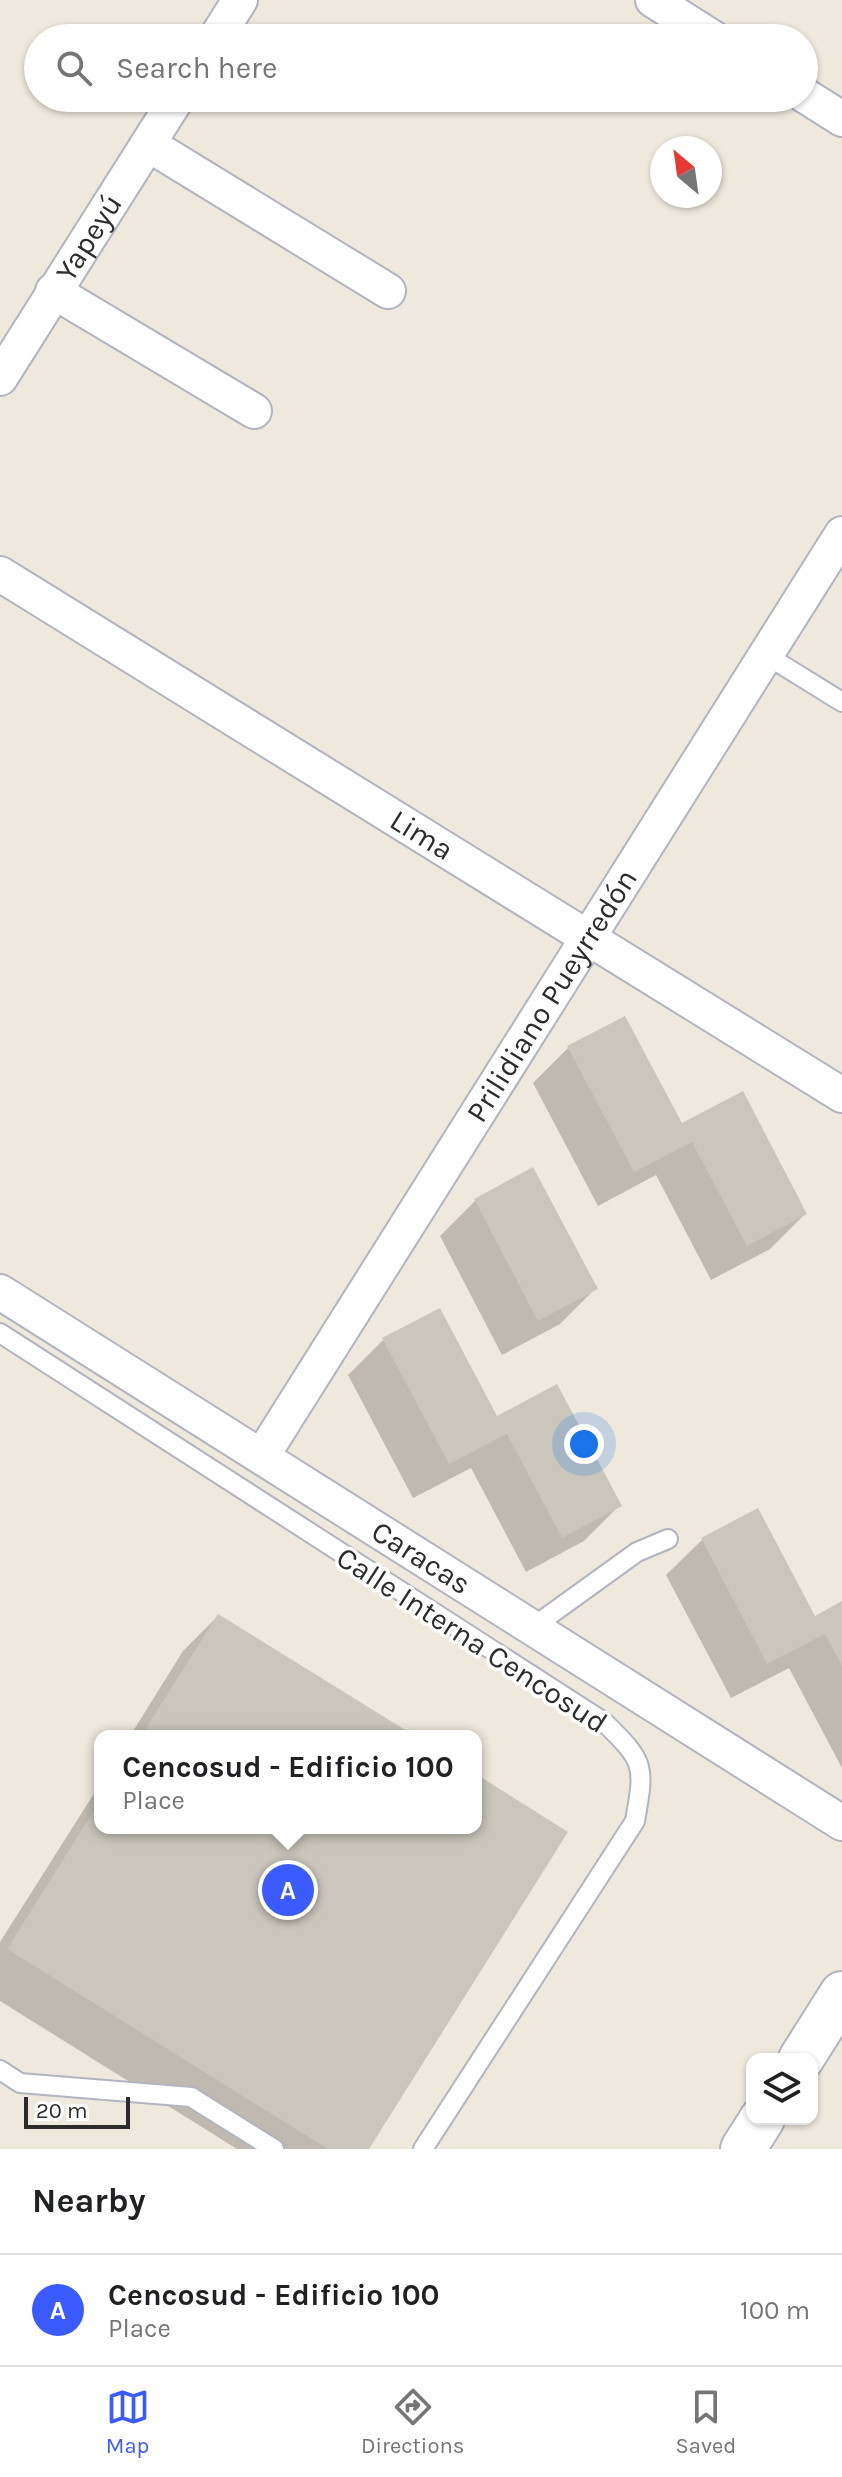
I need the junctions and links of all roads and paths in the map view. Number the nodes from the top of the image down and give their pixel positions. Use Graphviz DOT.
graph roads {
  1 [pos="240,0"];
  2 [pos="653,0"];
  3 [pos="225,24"];
  4 [pos="691,24"];
  5 [pos="818,104"];
  6 [pos="168,112"];
  7 [pos="842,119"];
  8 [pos="148,144"];
  9 [pos="53,291"];
  10 [pos="388,291"];
  11 [pos="0,378"];
  12 [pos="254,411"];
  13 [pos="842,534"];
  14 [pos="0,574"];
  15 [pos="766,655"];
  16 [pos="842,702"];
  17 [pos="589,936"];
  18 [pos="842,1095"];
  19 [pos="0,1292"];
  20 [pos="0,1333"];
  21 [pos="262,1456"];
  22 [pos="668,1539"];
  23 [pos="533,1627"];
  24 [pos="842,1823"];
  25 [pos="836,2016"];
  26 [pos="806,2053"];
  27 [pos="0,2070"];
  28 [pos="758,2125"];
  29 [pos="274,2149"];
  30 [pos="423,2149"];
  31 [pos="743,2149"];
  1 -- 3 [label="street"];
  2 -- 4 [label="street"];
  5 -- 7 [label="street"];
  6 -- 8 [label="street, Yapeyú"];
  8 -- 9 [label="street, Yapeyú"];
  8 -- 10 [label="street"];
  9 -- 11 [label="street, Yapeyú"];
  9 -- 12 [label="street"];
  13 -- 15 [label="street, Prilidiano Pueyrredón"];
  14 -- 17 [label="street, Lima"];
  15 -- 16 [label="lane"];
  15 -- 17 [label="street, Prilidiano Pueyrredón"];
  17 -- 18 [label="street, Lima"];
  17 -- 21 [label="street, Prilidiano Pueyrredón"];
  19 -- 21 [label="street, Caracas"];
  20 -- 30 [label="lane, Calle Interna Cencosud"];
  21 -- 23 [label="street, Caracas"];
  22 -- 23 [label="lane"];
  23 -- 24 [label="street, Caracas"];
  25 -- 26 [label="street"];
  27 -- 29 [label="lane"];
  28 -- 31 [label="street"];
}
